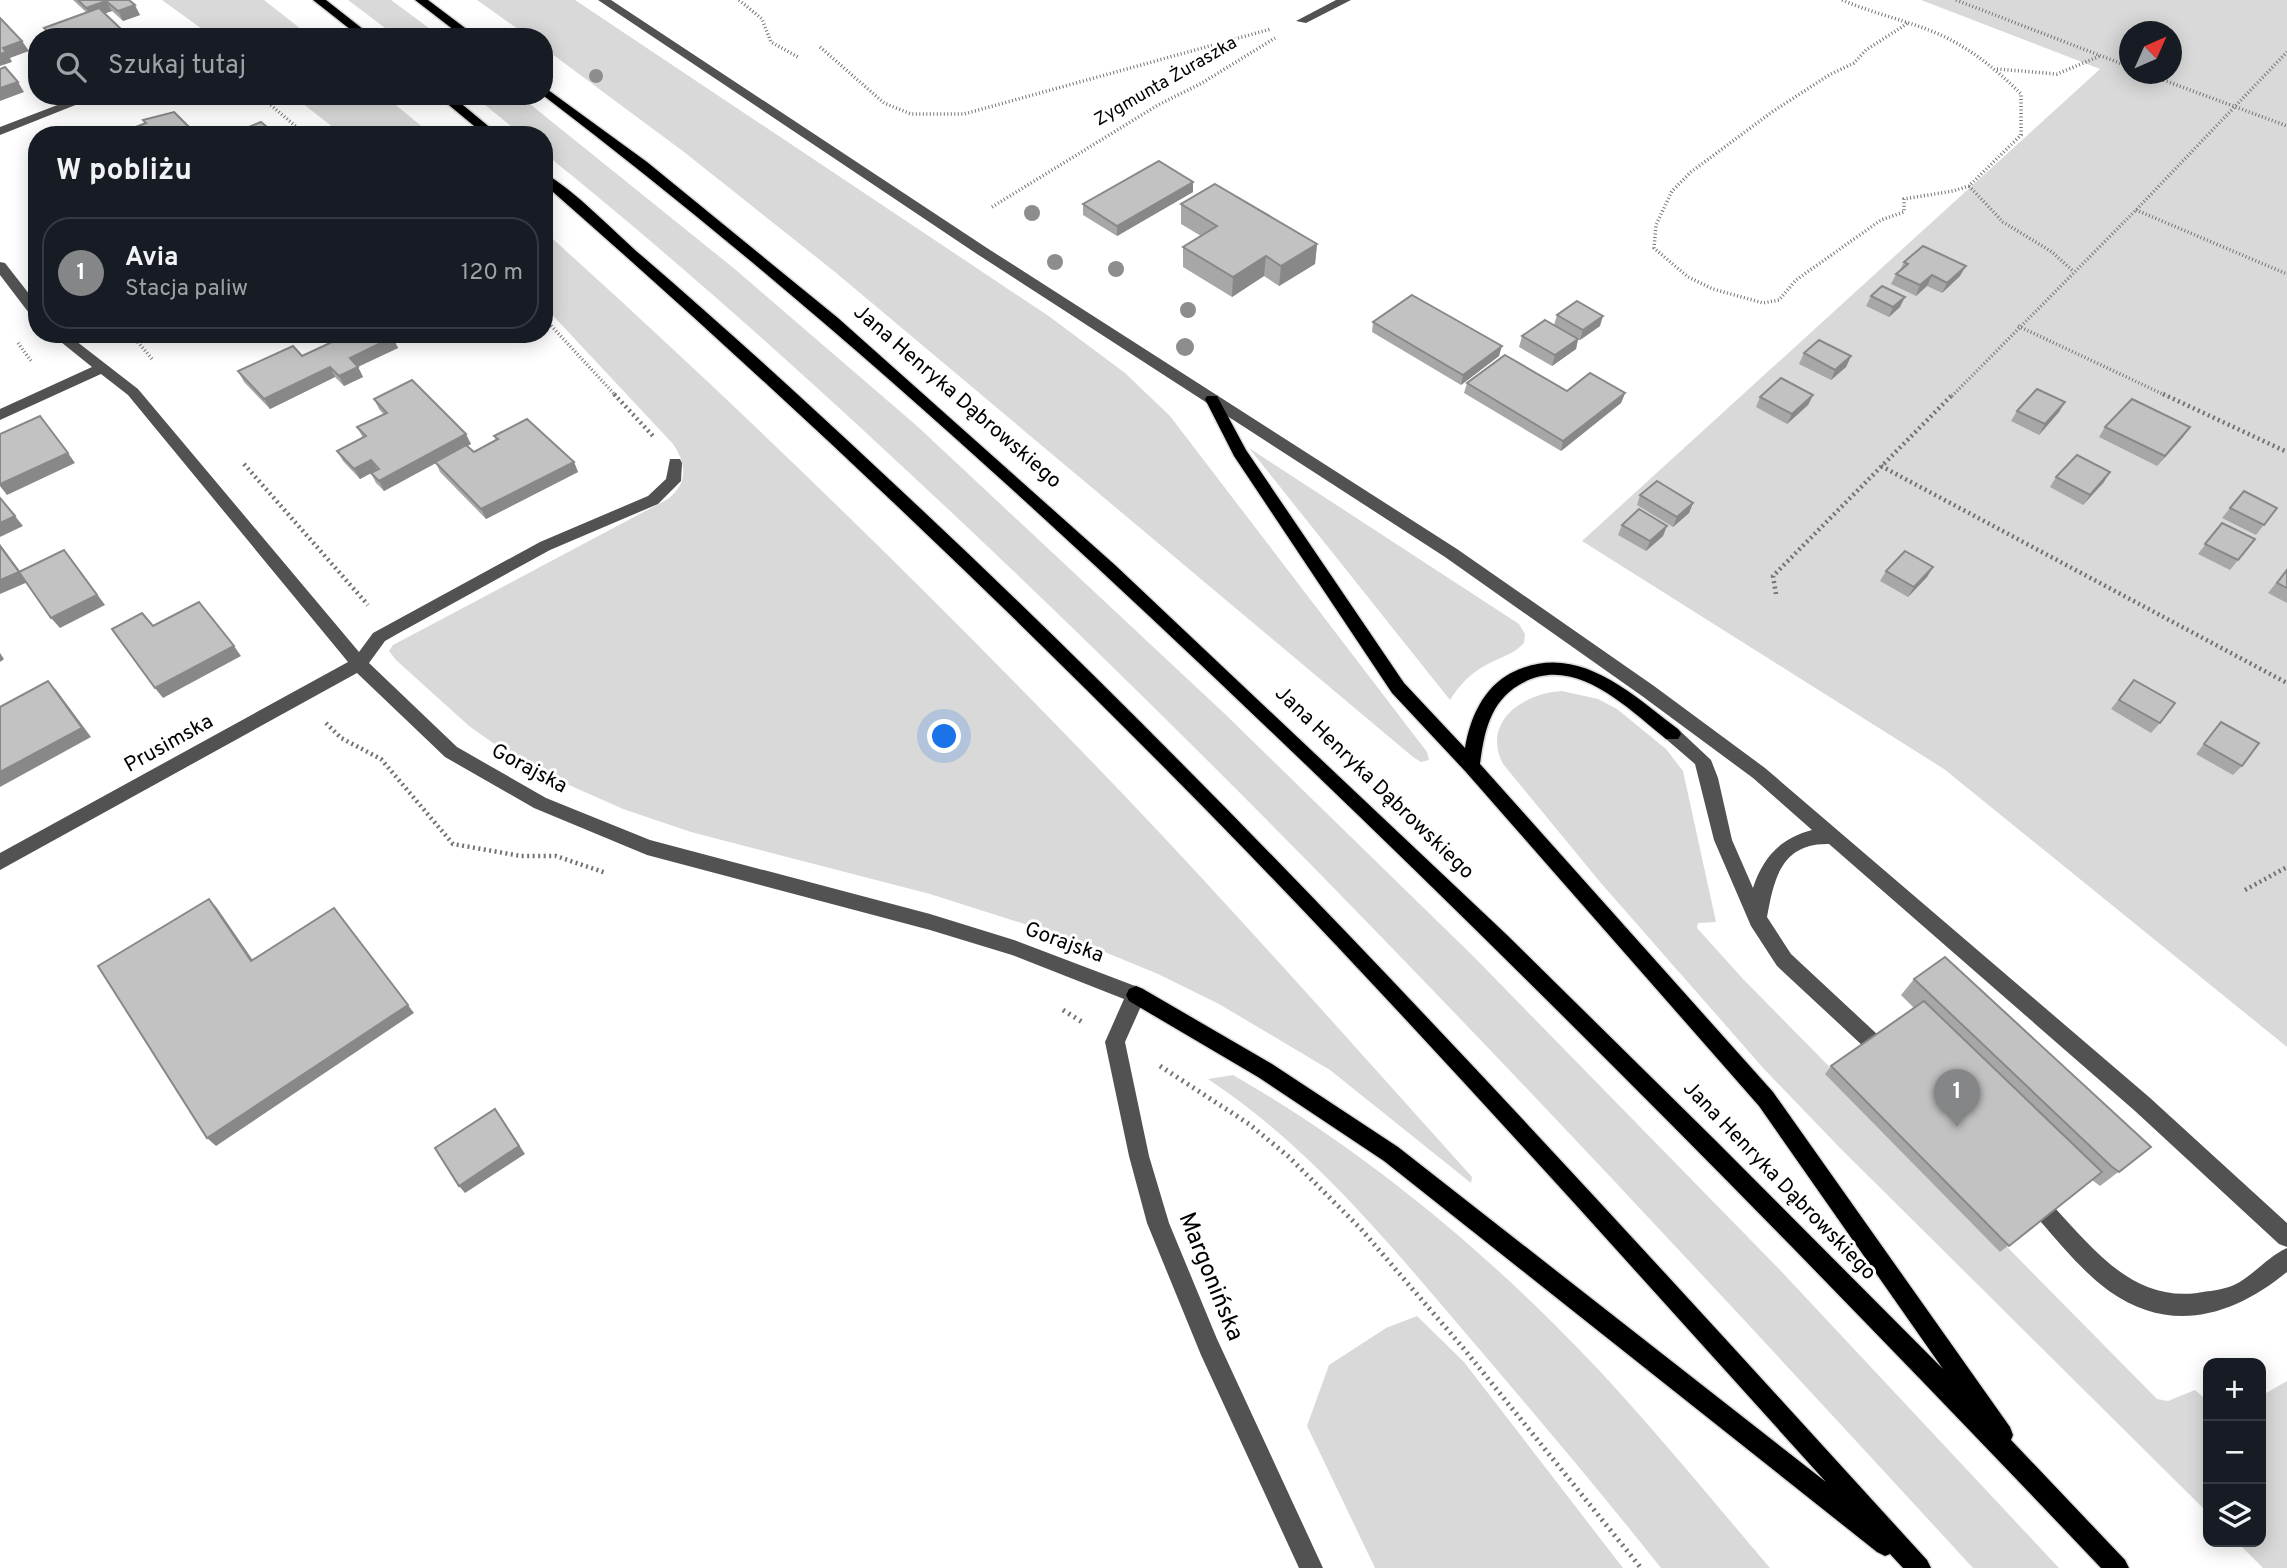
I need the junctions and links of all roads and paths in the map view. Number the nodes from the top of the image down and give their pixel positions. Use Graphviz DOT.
graph roads {
  1 [pos="319,0"];
  2 [pos="421,0"];
  3 [pos="604,0"];
  4 [pos="739,0"];
  5 [pos="1345,0"];
  6 [pos="1842,0"];
  7 [pos="1956,0"];
  8 [pos="1302,21"];
  9 [pos="1909,23"];
  10 [pos="355,28"];
  11 [pos="459,28"];
  12 [pos="820,47"];
  13 [pos="2287,52"];
  14 [pos="2101,56"];
  15 [pos="798,57"];
  16 [pos="2119,63"];
  17 [pos="1997,69"];
  18 [pos="2173,84"];
  19 [pos="553,97"];
  20 [pos="68,105"];
  21 [pos="271,105"];
  22 [pos="455,105"];
  23 [pos="2234,107"];
  24 [pos="295,126"];
  25 [pos="482,126"];
  26 [pos="2287,127"];
  27 [pos="0,131"];
  28 [pos="553,185"];
  29 [pos="1969,186"];
  30 [pos="992,208"];
  31 [pos="2136,210"];
  32 [pos="0,266"];
  33 [pos="2073,271"];
  34 [pos="2287,274"];
  35 [pos="28,302"];
  36 [pos="2018,326"];
  37 [pos="553,328"];
  38 [pos="70,343"];
  39 [pos="139,343"];
  40 [pos="158,365"];
  41 [pos="103,368"];
  42 [pos="1212,399"];
  43 [pos="0,415"];
  44 [pos="2287,452"];
  45 [pos="240,458"];
  46 [pos="676,463"];
  47 [pos="1881,466"];
  48 [pos="1776,594"];
  49 [pos="393,629"];
  50 [pos="359,664"];
  51 [pos="2287,683"];
  52 [pos="301,698"];
  53 [pos="1672,734"];
  54 [pos="1471,766"];
  55 [pos="1831,836"];
  56 [pos="0,862"];
  57 [pos="2287,867"];
  58 [pos="616,876"];
  59 [pos="2245,890"];
  60 [pos="1758,920"];
  61 [pos="1136,995"];
  62 [pos="1062,1009"];
  63 [pos="1871,1041"];
  64 [pos="1115,1042"];
  65 [pos="2048,1215"];
  66 [pos="2287,1237"];
  67 [pos="2287,1259"];
  68 [pos="2032,1478"];
  69 [pos="1311,1568"];
  70 [pos="1641,1568"];
  71 [pos="1917,1568"];
  72 [pos="2117,1568"];
  1 -- 10 [label="main road"];
  2 -- 11 [label="main road"];
  3 -- 42 [label="street"];
  4 -- 15 [label="path"];
  5 -- 8 [label="street"];
  6 -- 9 [label="path"];
  7 -- 14 [label="path"];
  8 -- 12 [label="path"];
  8 -- 30 [label="path, Zygmunta Żuraszka"];
  9 -- 17 [label="path"];
  9 -- 29 [label="path"];
  13 -- 23 [label="path"];
  14 -- 16 [label="path"];
  14 -- 17 [label="path"];
  17 -- 29 [label="path"];
  18 -- 23 [label="path"];
  19 -- 68 [label="main road, Jana Henryka Dąbrowskiego"];
  20 -- 27 [label="street"];
  21 -- 24 [label="path"];
  22 -- 25 [label="main road"];
  23 -- 26 [label="path"];
  23 -- 31 [label="path"];
  28 -- 71 [label="main road"];
  29 -- 33 [label="path"];
  31 -- 33 [label="path"];
  31 -- 34 [label="path"];
  32 -- 35 [label="street"];
  33 -- 36 [label="path"];
  36 -- 44 [label="path"];
  36 -- 47 [label="path"];
  37 -- 46 [label="path"];
  38 -- 41 [label="street, Gorajska"];
  39 -- 40 [label="path"];
  41 -- 43 [label="street"];
  41 -- 50 [label="street, Gorajska"];
  42 -- 54 [label="main road"];
  42 -- 55 [label="street"];
  45 -- 49 [label="path"];
  46 -- 49 [label="street"];
  47 -- 48 [label="path"];
  47 -- 51 [label="path"];
  49 -- 50 [label="street"];
  50 -- 52 [label="street, Prusimska"];
  50 -- 61 [label="street, Gorajska"];
  52 -- 56 [label="street, Prusimska"];
  52 -- 58 [label="path"];
  53 -- 54 [label="main road"];
  53 -- 60 [label="street"];
  54 -- 68 [label="main road"];
  55 -- 60 [label="street"];
  55 -- 66 [label="street"];
  57 -- 59 [label="path"];
  60 -- 63 [label="street"];
  61 -- 64 [label="street"];
  61 -- 71 [label="main road"];
  62 -- 64 [label="path"];
  64 -- 69 [label="street, Margonińska"];
  64 -- 70 [label="path"];
  65 -- 67 [label="street"];
  68 -- 72 [label="main road, Jana Henryka Dąbrowskiego"];
}
